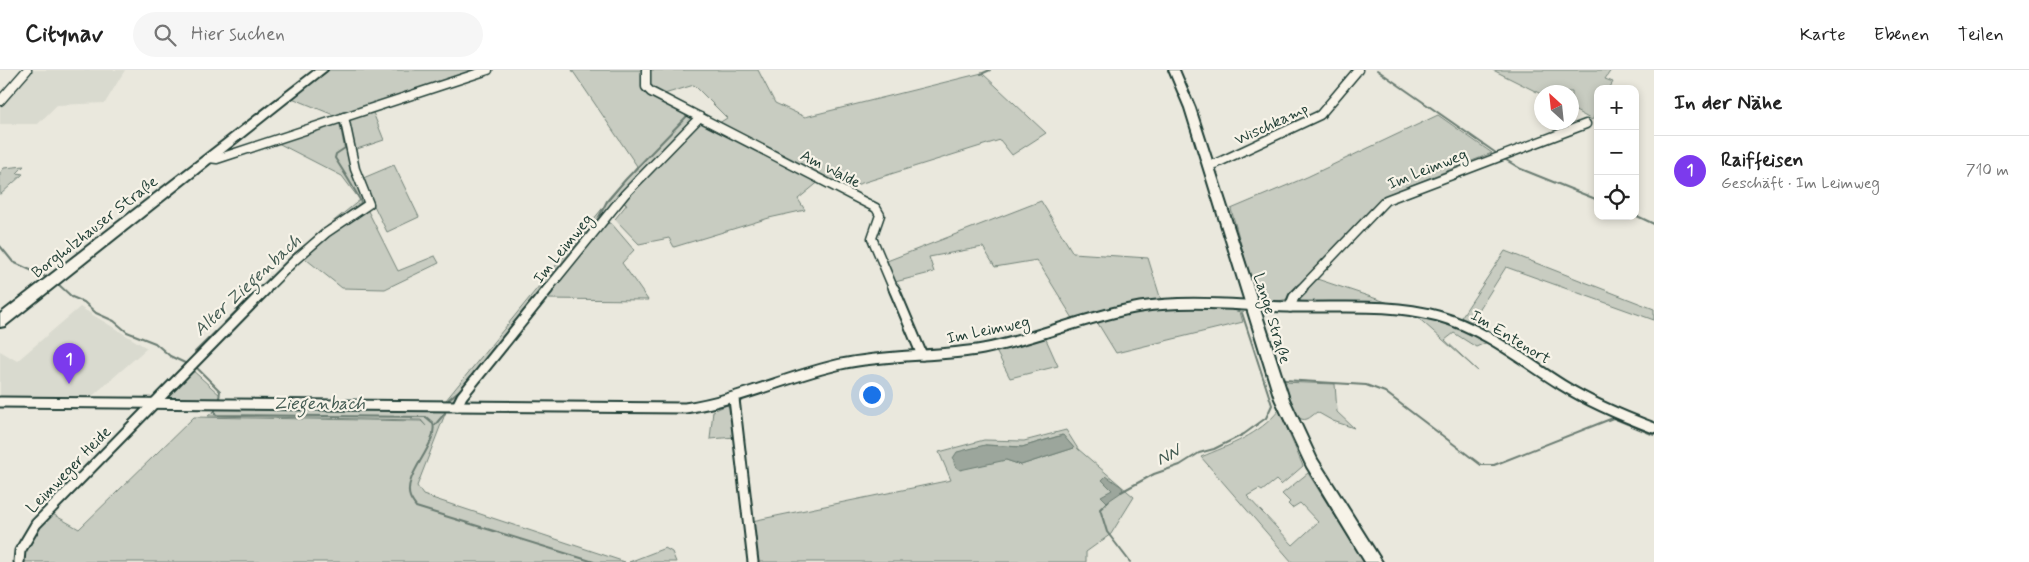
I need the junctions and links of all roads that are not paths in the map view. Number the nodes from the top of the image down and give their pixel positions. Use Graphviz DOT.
graph roads {
  1 [pos="27,70"];
  2 [pos="322,70"];
  3 [pos="488,70"];
  4 [pos="646,70"];
  5 [pos="1174,70"];
  6 [pos="1358,70"];
  7 [pos="0,101"];
  8 [pos="344,117"];
  9 [pos="700,117"];
  10 [pos="1586,124"];
  11 [pos="209,158"];
  12 [pos="1207,164"];
  13 [pos="1251,305"];
  14 [pos="1290,307"];
  15 [pos="0,322"];
  16 [pos="922,355"];
  17 [pos="734,399"];
  18 [pos="0,402"];
  19 [pos="152,404"];
  20 [pos="457,406"];
  21 [pos="1654,428"];
  22 [pos="19,562"];
  23 [pos="753,562"];
  24 [pos="1374,562"];
  1 -- 7 [label="street"];
  2 -- 11 [label="main road, Borgholzhauser Straße"];
  3 -- 8 [label="street, Borgholzhauser Straße"];
  4 -- 9 [label="street, Am Walde"];
  5 -- 12 [label="street, Lange Straße"];
  6 -- 12 [label="street, Wischkamp"];
  8 -- 11 [label="street, Borgholzhauser Straße"];
  8 -- 19 [label="street"];
  9 -- 16 [label="street, Am Walde"];
  9 -- 20 [label="street, Im Leimweg"];
  10 -- 14 [label="street, Im Leimweg"];
  11 -- 15 [label="main road, Borgholzhauser Straße"];
  12 -- 13 [label="street, Lange Straße"];
  13 -- 14 [label="street, Im Entenort"];
  13 -- 16 [label="street, Im Leimweg"];
  13 -- 24 [label="street, Lange Straße"];
  14 -- 21 [label="street, Im Entenort"];
  16 -- 17 [label="street, Im Leimweg"];
  17 -- 20 [label="street, Im Leimweg"];
  17 -- 23 [label="street"];
  18 -- 19 [label="street, Im Leimweg"];
  19 -- 20 [label="street, Im Leimweg"];
  19 -- 22 [label="street, Leimweger Heide"];
}
